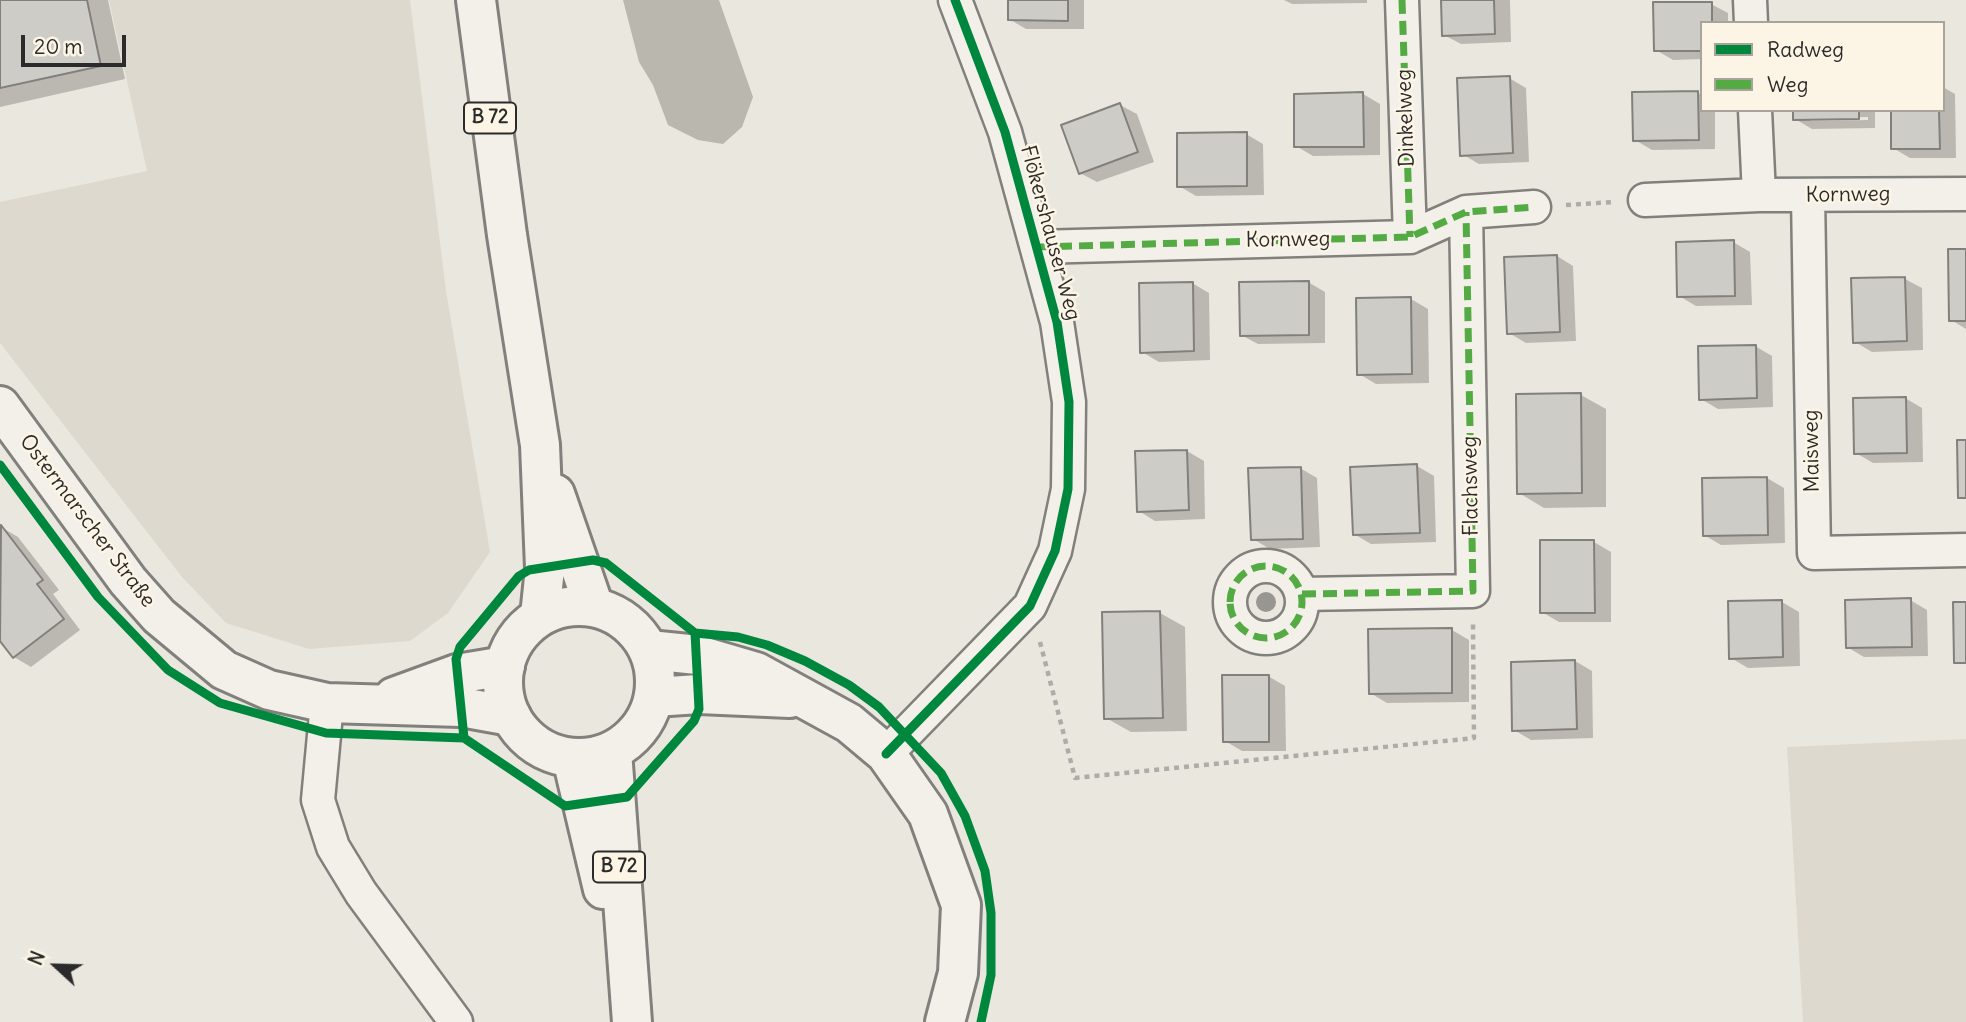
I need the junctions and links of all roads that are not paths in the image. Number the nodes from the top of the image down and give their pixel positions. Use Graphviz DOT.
graph roads {
  1 [pos="476,0"];
  2 [pos="955,0"];
  3 [pos="1402,0"];
  4 [pos="1750,0"];
  5 [pos="1751,21"];
  6 [pos="1755,112"];
  7 [pos="1966,194"];
  8 [pos="1759,195"];
  9 [pos="1808,196"];
  10 [pos="1645,200"];
  11 [pos="1534,207"];
  12 [pos="1466,212"];
  13 [pos="1409,237"];
  14 [pos="1037,247"];
  15 [pos="0,406"];
  16 [pos="540,445"];
  17 [pos="1966,550"];
  18 [pos="1302,594"];
  19 [pos="594,607"];
  20 [pos="540,616"];
  21 [pos="649,650"];
  22 [pos="505,666"];
  23 [pos="654,697"];
  24 [pos="810,699"];
  25 [pos="379,702"];
  26 [pos="327,703"];
  27 [pos="511,716"];
  28 [pos="612,751"];
  29 [pos="886,754"];
  30 [pos="572,758"];
  31 [pos="627,982"];
  32 [pos="456,1022"];
  33 [pos="632,1022"];
  34 [pos="945,1022"];
  1 -- 16 [label="main road, B 72"];
  2 -- 14 [label="street, Flökershauser Weg"];
  3 -- 13 [label="street, Dinkelweg"];
  4 -- 5 [label="street"];
  6 -- 8 [label="street"];
  7 -- 9 [label="street, Kornweg"];
  8 -- 9 [label="street, Kornweg"];
  8 -- 10 [label="street, Kornweg"];
  9 -- 17 [label="street, Maisweg"];
  11 -- 12 [label="street, Kornweg"];
  12 -- 13 [label="street, Kornweg"];
  12 -- 18 [label="street, Flachsweg"];
  13 -- 14 [label="street, Kornweg"];
  14 -- 29 [label="street, Flökershauser Weg"];
  15 -- 26 [label="main road, Ostermarscher Straße"];
  16 -- 19 [label="main road, B 72"];
  16 -- 20 [label="main road, B 72"];
  19 -- 20 [label="main road"];
  19 -- 21 [label="main road"];
  20 -- 22 [label="main road"];
  21 -- 23 [label="main road"];
  21 -- 24 [label="main road"];
  22 -- 25 [label="main road, Ostermarscher Straße"];
  22 -- 27 [label="main road"];
  23 -- 24 [label="main road"];
  23 -- 28 [label="main road"];
  24 -- 29 [label="main road"];
  25 -- 26 [label="main road, Ostermarscher Straße"];
  25 -- 27 [label="main road, Ostermarscher Straße"];
  26 -- 32 [label="street"];
  27 -- 30 [label="main road"];
  28 -- 30 [label="main road"];
  28 -- 31 [label="main road, B 72"];
  29 -- 34 [label="main road"];
  30 -- 31 [label="main road, B 72"];
  31 -- 33 [label="main road, B 72"];
}
